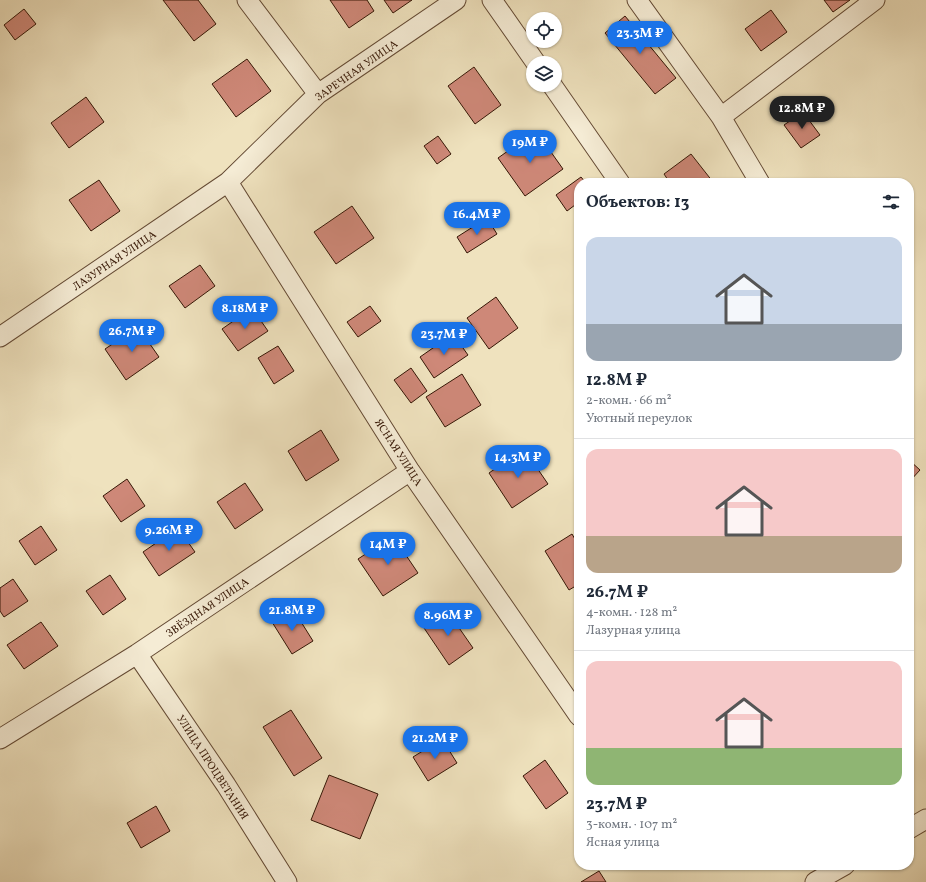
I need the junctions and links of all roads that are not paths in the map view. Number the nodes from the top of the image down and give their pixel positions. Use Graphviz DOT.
graph roads {
  1 [pos="247,0"];
  2 [pos="456,0"];
  3 [pos="492,0"];
  4 [pos="637,0"];
  5 [pos="875,0"];
  6 [pos="531,56"];
  7 [pos="557,92"];
  8 [pos="318,94"];
  9 [pos="721,117"];
  10 [pos="617,178"];
  11 [pos="757,178"];
  12 [pos="228,182"];
  13 [pos="0,338"];
  14 [pos="410,471"];
  15 [pos="137,654"];
  16 [pos="574,709"];
  17 [pos="0,733"];
  18 [pos="926,819"];
  19 [pos="914,826"];
  20 [pos="836,870"];
  21 [pos="287,882"];
  22 [pos="815,882"];
  1 -- 8 [label="street"];
  2 -- 8 [label="street, ЗАРЕЧНАЯ УЛИЦА"];
  3 -- 6 [label="street"];
  4 -- 9 [label="street"];
  5 -- 9 [label="street"];
  7 -- 10 [label="street"];
  8 -- 12 [label="street, ЗАРЕЧНАЯ УЛИЦА"];
  9 -- 11 [label="street"];
  12 -- 13 [label="street, ЛАЗУРНАЯ УЛИЦА"];
  12 -- 14 [label="street, ЯСНАЯ УЛИЦА"];
  14 -- 15 [label="street, ЗВЁЗДНАЯ УЛИЦА"];
  14 -- 16 [label="street, ЯСНАЯ УЛИЦА"];
  15 -- 17 [label="street, ЗВЁЗДНАЯ УЛИЦА"];
  15 -- 21 [label="street, УЛИЦА ПРОЦВЕТАНИЯ"];
  18 -- 19 [label="street"];
  20 -- 22 [label="street"];
}
